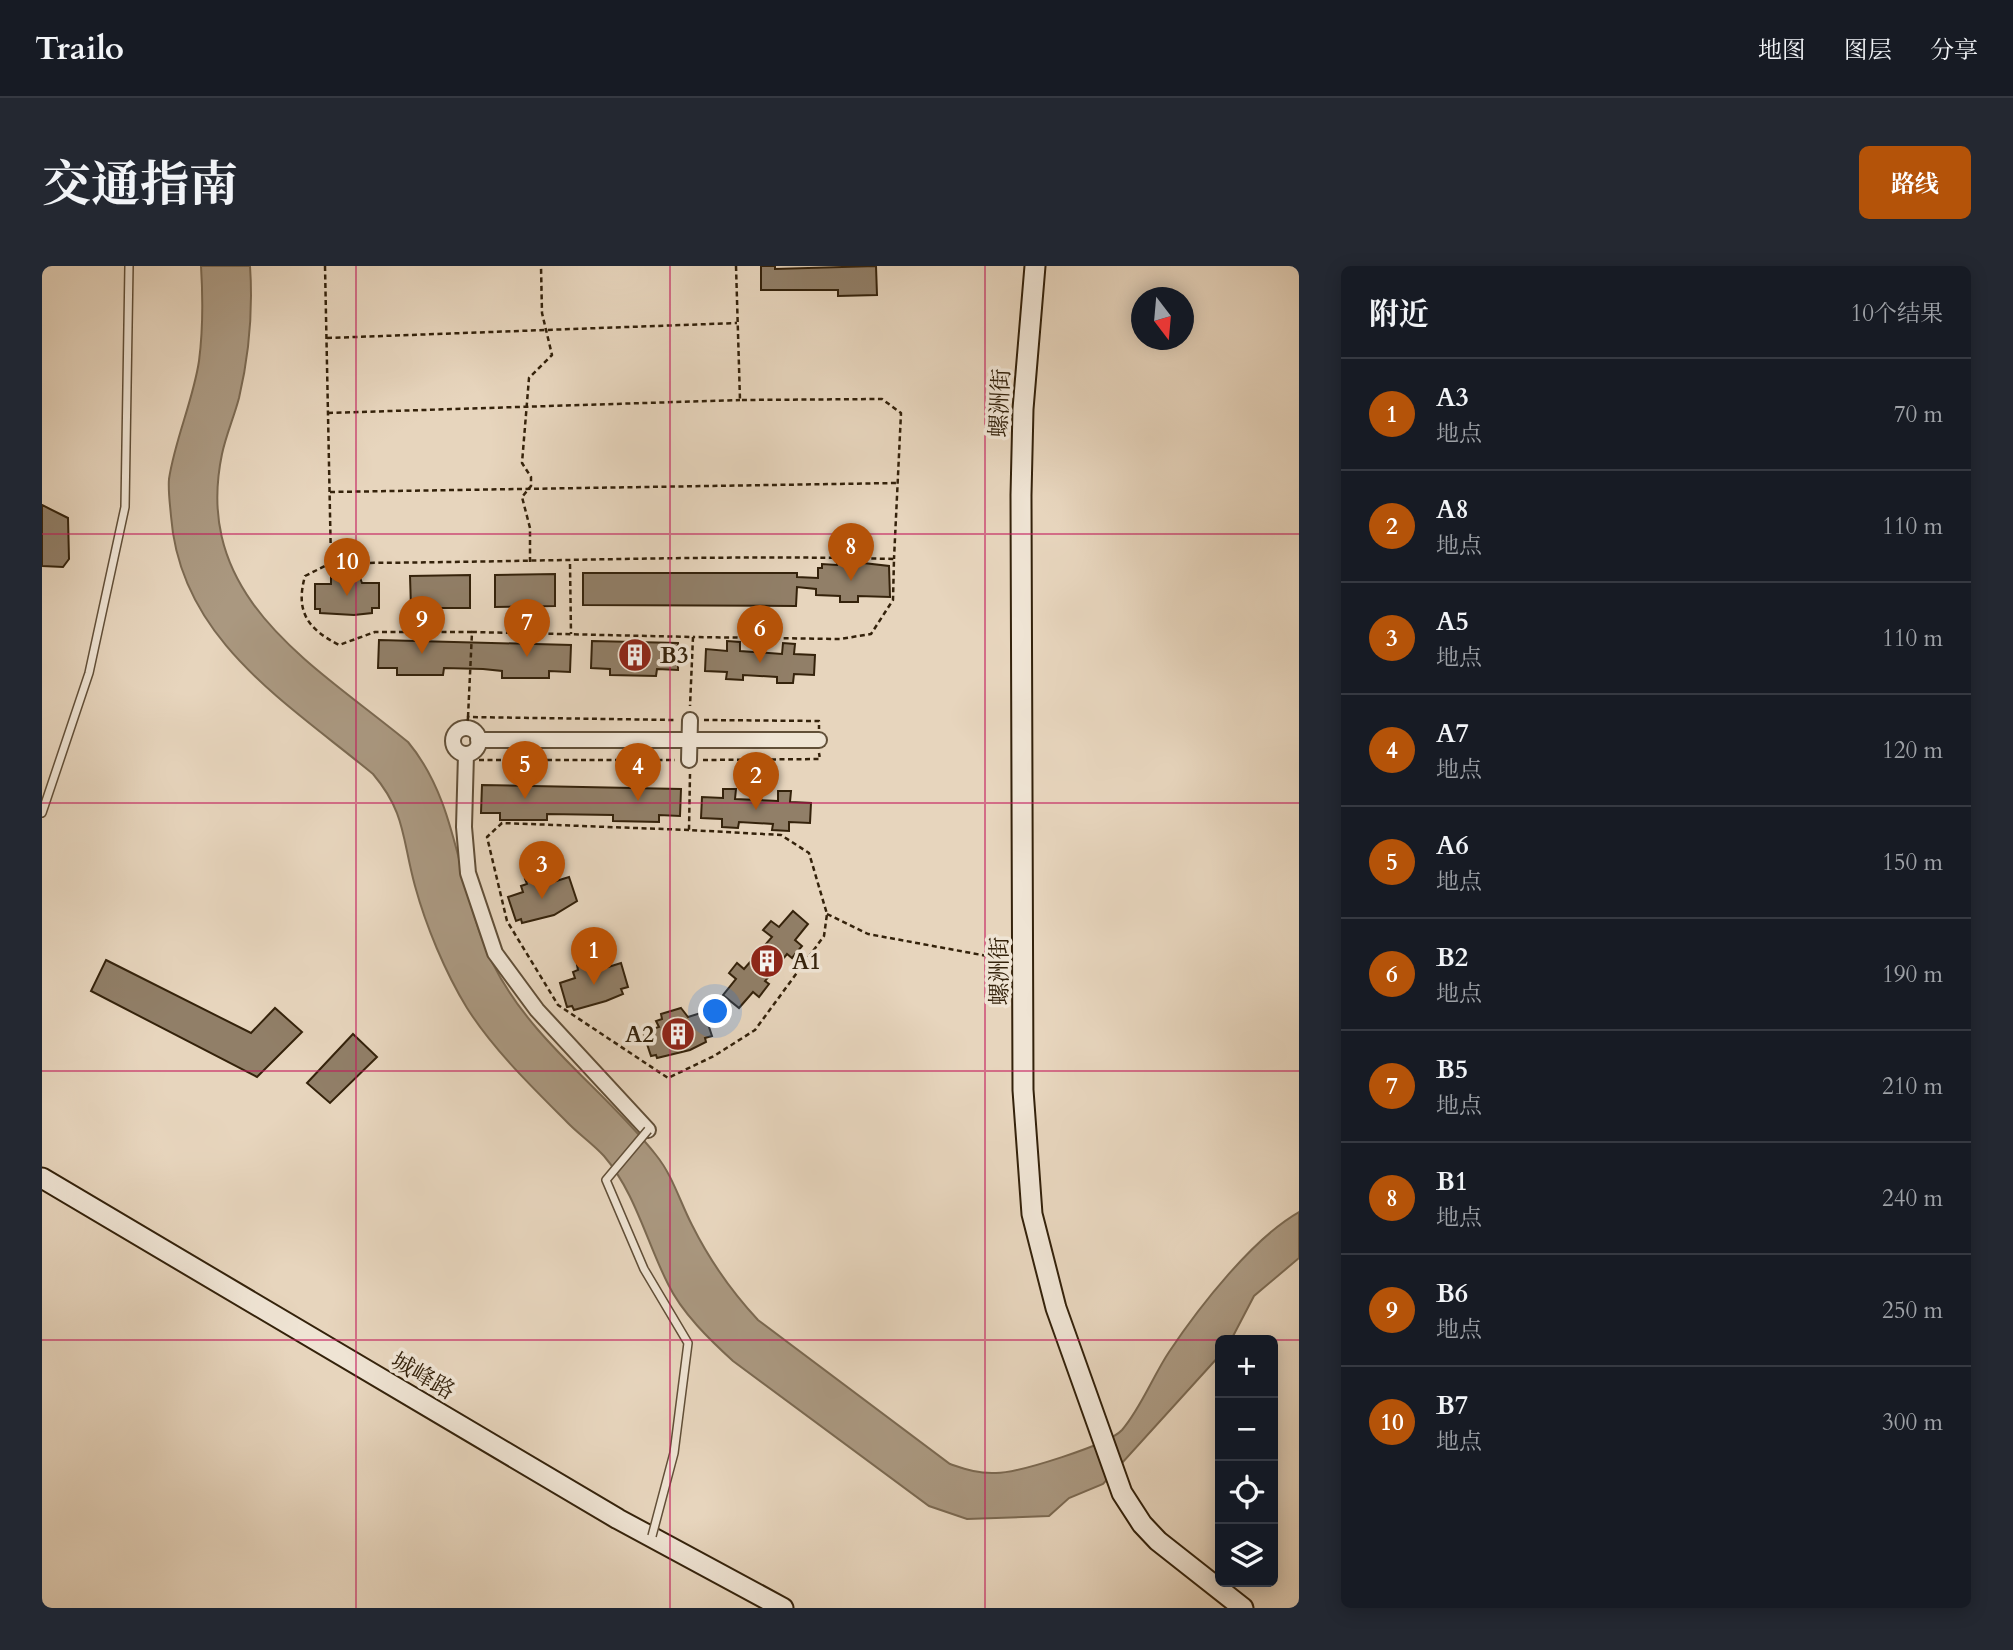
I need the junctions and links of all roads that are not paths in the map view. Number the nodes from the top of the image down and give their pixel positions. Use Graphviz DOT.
graph roads {
  1 [pos="129,266"];
  2 [pos="1035,266"];
  3 [pos="690,720"];
  4 [pos="478,740"];
  5 [pos="689,740"];
  6 [pos="819,740"];
  7 [pos="466,757"];
  8 [pos="689,760"];
  9 [pos="42,813"];
  10 [pos="648,1130"];
  11 [pos="42,1178"];
  12 [pos="652,1536"];
  13 [pos="783,1608"];
  14 [pos="1243,1608"];
  1 -- 9 [label="lane"];
  2 -- 14 [label="street, 螺洲街"];
  3 -- 5 [label="street"];
  4 -- 5 [label="street"];
  4 -- 7 [label="street"];
  4 -- 7 [label="street"];
  5 -- 6 [label="street"];
  5 -- 8 [label="street"];
  7 -- 10 [label="street"];
  10 -- 12 [label="lane, bridge"];
  11 -- 13 [label="street, 城峰路"];
}
